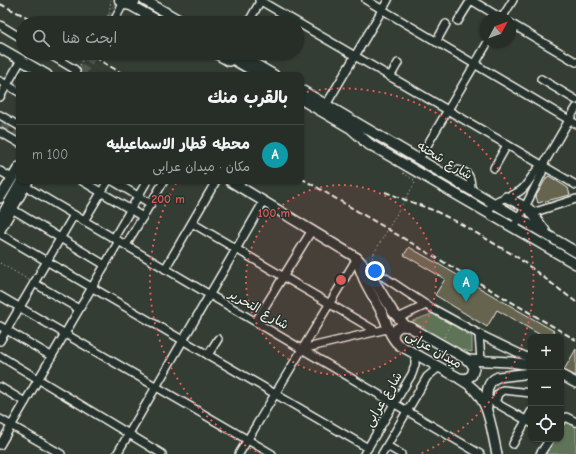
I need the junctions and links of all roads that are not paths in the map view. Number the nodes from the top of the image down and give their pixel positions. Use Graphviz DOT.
graph roads {
  1 [pos="144,0"];
  2 [pos="260,0"];
  3 [pos="366,0"];
  4 [pos="388,0"];
  5 [pos="513,0"];
  6 [pos="474,1"];
  7 [pos="127,2"];
  8 [pos="156,7"];
  9 [pos="383,10"];
  10 [pos="492,12"];
  11 [pos="506,12"];
  12 [pos="118,16"];
  13 [pos="151,16"];
  14 [pos="172,16"];
  15 [pos="252,16"];
  16 [pos="287,16"];
  17 [pos="458,21"];
  18 [pos="446,24"];
  19 [pos="0,25"];
  20 [pos="304,26"];
  21 [pos="516,27"];
  22 [pos="16,35"];
  23 [pos="436,42"];
  24 [pos="0,48"];
  25 [pos="485,48"];
  26 [pos="355,56"];
  27 [pos="16,57"];
  28 [pos="21,60"];
  29 [pos="59,60"];
  30 [pos="227,60"];
  31 [pos="233,60"];
  32 [pos="248,60"];
  33 [pos="576,62"];
  34 [pos="398,63"];
  35 [pos="475,65"];
  36 [pos="42,72"];
  37 [pos="76,72"];
  38 [pos="247,72"];
  39 [pos="255,72"];
  40 [pos="269,72"];
  41 [pos="390,76"];
  42 [pos="541,79"];
  43 [pos="3,83"];
  44 [pos="16,90"];
  45 [pos="304,92"];
  46 [pos="0,97"];
  47 [pos="576,100"];
  48 [pos="304,101"];
  49 [pos="326,105"];
  50 [pos="304,106"];
  51 [pos="576,108"];
  52 [pos="448,110"];
  53 [pos="0,115"];
  54 [pos="569,120"];
  55 [pos="16,124"];
  56 [pos="576,124"];
  57 [pos="0,132"];
  58 [pos="16,141"];
  59 [pos="370,145"];
  60 [pos="507,145"];
  61 [pos="419,159"];
  62 [pos="543,165"];
  63 [pos="494,168"];
  64 [pos="0,171"];
  65 [pos="16,178"];
  66 [pos="16,184"];
  67 [pos="18,184"];
  68 [pos="19,184"];
  69 [pos="20,184"];
  70 [pos="27,184"];
  71 [pos="87,184"];
  72 [pos="106,184"];
  73 [pos="117,184"];
  74 [pos="145,184"];
  75 [pos="162,184"];
  76 [pos="214,184"];
  77 [pos="235,184"];
  78 [pos="576,185"];
  79 [pos="101,192"];
  80 [pos="138,196"];
  81 [pos="506,197"];
  82 [pos="0,198"];
  83 [pos="576,199"];
  84 [pos="264,201"];
  85 [pos="151,204"];
  86 [pos="493,204"];
  87 [pos="0,207"];
  88 [pos="12,209"];
  89 [pos="130,210"];
  90 [pos="528,210"];
  91 [pos="488,212"];
  92 [pos="74,215"];
  93 [pos="143,217"];
  94 [pos="519,219"];
  95 [pos="0,220"];
  96 [pos="84,221"];
  97 [pos="192,223"];
  98 [pos="512,227"];
  99 [pos="0,230"];
  100 [pos="312,230"];
  101 [pos="0,234"];
  102 [pos="550,237"];
  103 [pos="60,238"];
  104 [pos="116,240"];
  105 [pos="126,246"];
  106 [pos="236,248"];
  107 [pos="576,252"];
  108 [pos="357,258"];
  109 [pos="47,261"];
  110 [pos="576,264"];
  111 [pos="105,265"];
  112 [pos="165,269"];
  113 [pos="371,275"];
  114 [pos="283,276"];
  115 [pos="34,283"];
  116 [pos="92,288"];
  117 [pos="210,294"];
  118 [pos="0,296"];
  119 [pos="330,304"];
  120 [pos="426,305"];
  121 [pos="20,307"];
  122 [pos="79,310"];
  123 [pos="398,318"];
  124 [pos="256,321"];
  125 [pos="406,326"];
  126 [pos="3,328"];
  127 [pos="388,328"];
  128 [pos="376,331"];
  129 [pos="65,334"];
  130 [pos="479,334"];
  131 [pos="393,338"];
  132 [pos="218,339"];
  133 [pos="0,341"];
  134 [pos="183,341"];
  135 [pos="302,349"];
  136 [pos="415,354"];
  137 [pos="208,355"];
  138 [pos="0,356"];
  139 [pos="52,356"];
  140 [pos="528,358"];
  141 [pos="467,360"];
  142 [pos="481,360"];
  143 [pos="528,365"];
  144 [pos="439,367"];
  145 [pos="528,373"];
  146 [pos="564,377"];
  147 [pos="459,378"];
  148 [pos="38,379"];
  149 [pos="576,383"];
  150 [pos="0,387"];
  151 [pos="156,387"];
  152 [pos="528,393"];
  153 [pos="275,394"];
  154 [pos="491,400"];
  155 [pos="25,402"];
  156 [pos="394,403"];
  157 [pos="487,409"];
  158 [pos="407,411"];
  159 [pos="0,419"];
  160 [pos="564,419"];
  161 [pos="528,420"];
  162 [pos="528,422"];
  163 [pos="576,422"];
  164 [pos="11,425"];
  165 [pos="128,434"];
  166 [pos="248,440"];
  167 [pos="548,442"];
  168 [pos="513,444"];
  169 [pos="0,445"];
  170 [pos="388,449"];
  171 [pos="366,451"];
  172 [pos="61,454"];
  173 [pos="117,454"];
  174 [pos="162,454"];
  175 [pos="240,454"];
  176 [pos="272,454"];
  177 [pos="382,454"];
  178 [pos="401,454"];
  179 [pos="480,454"];
  180 [pos="497,454"];
  181 [pos="540,454"];
  1 -- 8 [label="main road"];
  2 -- 15 [label="street"];
  2 -- 16 [label="street"];
  3 -- 9 [label="street"];
  4 -- 9 [label="street"];
  5 -- 11 [label="street"];
  6 -- 10 [label="street"];
  6 -- 17 [label="street"];
  7 -- 12 [label="street"];
  7 -- 13 [label="main road"];
  8 -- 13 [label="main road"];
  8 -- 14 [label="main road"];
  9 -- 23 [label="street"];
  9 -- 26 [label="street"];
  18 -- 23 [label="street"];
  19 -- 22 [label="street"];
  20 -- 26 [label="street"];
  21 -- 33 [label="street"];
  23 -- 35 [label="street"];
  24 -- 27 [label="main road"];
  25 -- 35 [label="street"];
  26 -- 41 [label="street"];
  26 -- 49 [label="street"];
  28 -- 36 [label="main road"];
  28 -- 43 [label="street"];
  29 -- 37 [label="street"];
  30 -- 38 [label="main road"];
  31 -- 39 [label="highway"];
  32 -- 40 [label="main road"];
  34 -- 41 [label="street"];
  35 -- 52 [label="street"];
  35 -- 54 [label="street"];
  41 -- 52 [label="street"];
  42 -- 47 [label="street"];
  43 -- 44 [label="street"];
  43 -- 46 [label="street"];
  45 -- 49 [label="main road, شارع شحته"];
  48 -- 59 [label="highway"];
  49 -- 61 [label="main road, شارع شحته"];
  50 -- 59 [label="main road, شارع شحته"];
  51 -- 54 [label="street"];
  52 -- 60 [label="street"];
  52 -- 61 [label="street"];
  53 -- 55 [label="street"];
  54 -- 56 [label="street"];
  54 -- 62 [label="street"];
  57 -- 58 [label="street"];
  59 -- 91 [label="main road, شارع شحته"];
  60 -- 62 [label="street"];
  60 -- 63 [label="street"];
  61 -- 86 [label="main road, شارع شحته"];
  62 -- 78 [label="street"];
  62 -- 81 [label="street"];
  62 -- 90 [label="street"];
  64 -- 65 [label="street, شارع التحرير"];
  66 -- 82 [label="main road"];
  67 -- 87 [label="highway"];
  68 -- 95 [label="highway"];
  69 -- 88 [label="main road"];
  70 -- 92 [label="street, شارع التحرير"];
  71 -- 79 [label="street"];
  72 -- 79 [label="street"];
  73 -- 80 [label="street"];
  74 -- 80 [label="street"];
  75 -- 85 [label="street"];
  76 -- 97 [label="street"];
  77 -- 84 [label="main road"];
  79 -- 89 [label="street"];
  79 -- 96 [label="street"];
  80 -- 85 [label="street"];
  80 -- 89 [label="street"];
  81 -- 86 [label="street"];
  81 -- 90 [label="main road"];
  83 -- 90 [label="street"];
  84 -- 100 [label="main road"];
  84 -- 106 [label="street"];
  85 -- 93 [label="street"];
  86 -- 91 [label="street"];
  86 -- 94 [label="main road, شارع شحته"];
  88 -- 99 [label="main road"];
  88 -- 103 [label="street"];
  89 -- 93 [label="street"];
  89 -- 104 [label="street"];
  90 -- 94 [label="street"];
  90 -- 102 [label="main road"];
  91 -- 98 [label="main road, شارع شحته"];
  92 -- 96 [label="street, شارع التحرير"];
  92 -- 103 [label="street"];
  93 -- 105 [label="street"];
  94 -- 98 [label="street"];
  94 -- 102 [label="main road, شارع شحته"];
  96 -- 104 [label="street, شارع التحرير"];
  97 -- 106 [label="street"];
  97 -- 112 [label="street"];
  98 -- 110 [label="main road, شارع شحته"];
  100 -- 108 [label="main road"];
  100 -- 114 [label="street"];
  101 -- 109 [label="street"];
  102 -- 107 [label="main road, شارع شحته"];
  103 -- 109 [label="street"];
  103 -- 111 [label="street"];
  104 -- 105 [label="street, شارع التحرير"];
  104 -- 111 [label="street"];
  105 -- 112 [label="street, شارع التحرير"];
  106 -- 114 [label="street"];
  106 -- 117 [label="street"];
  108 -- 113 [label="main road"];
  108 -- 119 [label="street"];
  108 -- 127 [label="main road"];
  109 -- 115 [label="street"];
  109 -- 116 [label="street"];
  111 -- 116 [label="street"];
  112 -- 117 [label="street, شارع التحرير"];
  113 -- 120 [label="street"];
  113 -- 123 [label="main road"];
  114 -- 119 [label="street"];
  114 -- 124 [label="street"];
  115 -- 121 [label="street"];
  115 -- 122 [label="street"];
  116 -- 122 [label="street"];
  116 -- 134 [label="street"];
  117 -- 124 [label="street, شارع التحرير"];
  117 -- 134 [label="street"];
  118 -- 121 [label="street"];
  119 -- 128 [label="street"];
  119 -- 135 [label="street"];
  120 -- 123 [label="street"];
  120 -- 130 [label="street"];
  121 -- 126 [label="street"];
  121 -- 129 [label="street"];
  122 -- 129 [label="street"];
  123 -- 125 [label="main road"];
  124 -- 135 [label="street, شارع التحرير"];
  125 -- 131 [label="main road, ميدان عرابى"];
  125 -- 141 [label="main road, ميدان عرابى"];
  126 -- 133 [label="street"];
  126 -- 139 [label="street"];
  127 -- 128 [label="street"];
  127 -- 131 [label="main road"];
  128 -- 135 [label="street"];
  129 -- 139 [label="street"];
  129 -- 151 [label="street"];
  130 -- 140 [label="street"];
  130 -- 142 [label="street"];
  131 -- 136 [label="main road, ميدان عرابى"];
  132 -- 137 [label="street"];
  134 -- 137 [label="street"];
  134 -- 151 [label="street"];
  135 -- 153 [label="street"];
  135 -- 156 [label="street, شارع التحرير"];
  136 -- 144 [label="main road, ميدان عرابى"];
  136 -- 156 [label="street, شارع عرابى"];
  137 -- 153 [label="street"];
  138 -- 148 [label="street"];
  139 -- 148 [label="street"];
  141 -- 142 [label="main road"];
  141 -- 147 [label="main road, ميدان عرابى"];
  142 -- 143 [label="main road"];
  144 -- 147 [label="main road, ميدان عرابى"];
  144 -- 158 [label="street, شارع عرابى"];
  145 -- 154 [label="main road"];
  146 -- 149 [label="main road"];
  147 -- 157 [label="main road"];
  148 -- 155 [label="street"];
  148 -- 165 [label="street"];
  150 -- 155 [label="street"];
  151 -- 165 [label="street"];
  151 -- 166 [label="street"];
  152 -- 154 [label="street"];
  153 -- 166 [label="street"];
  153 -- 171 [label="street"];
  154 -- 157 [label="main road"];
  154 -- 161 [label="street"];
  155 -- 164 [label="street"];
  156 -- 158 [label="street, شارع التحرير"];
  156 -- 171 [label="street, شارع عرابى"];
  157 -- 180 [label="main road"];
  158 -- 170 [label="street, شارع عرابى"];
  158 -- 179 [label="street, شارع التحرير"];
  159 -- 164 [label="street"];
  160 -- 163 [label="street"];
  162 -- 168 [label="street"];
  164 -- 169 [label="street"];
  164 -- 172 [label="street"];
  165 -- 173 [label="street"];
  165 -- 174 [label="street"];
  166 -- 175 [label="street"];
  166 -- 176 [label="street"];
  167 -- 181 [label="street"];
  170 -- 177 [label="street, شارع عرابى"];
  170 -- 178 [label="street"];
}
